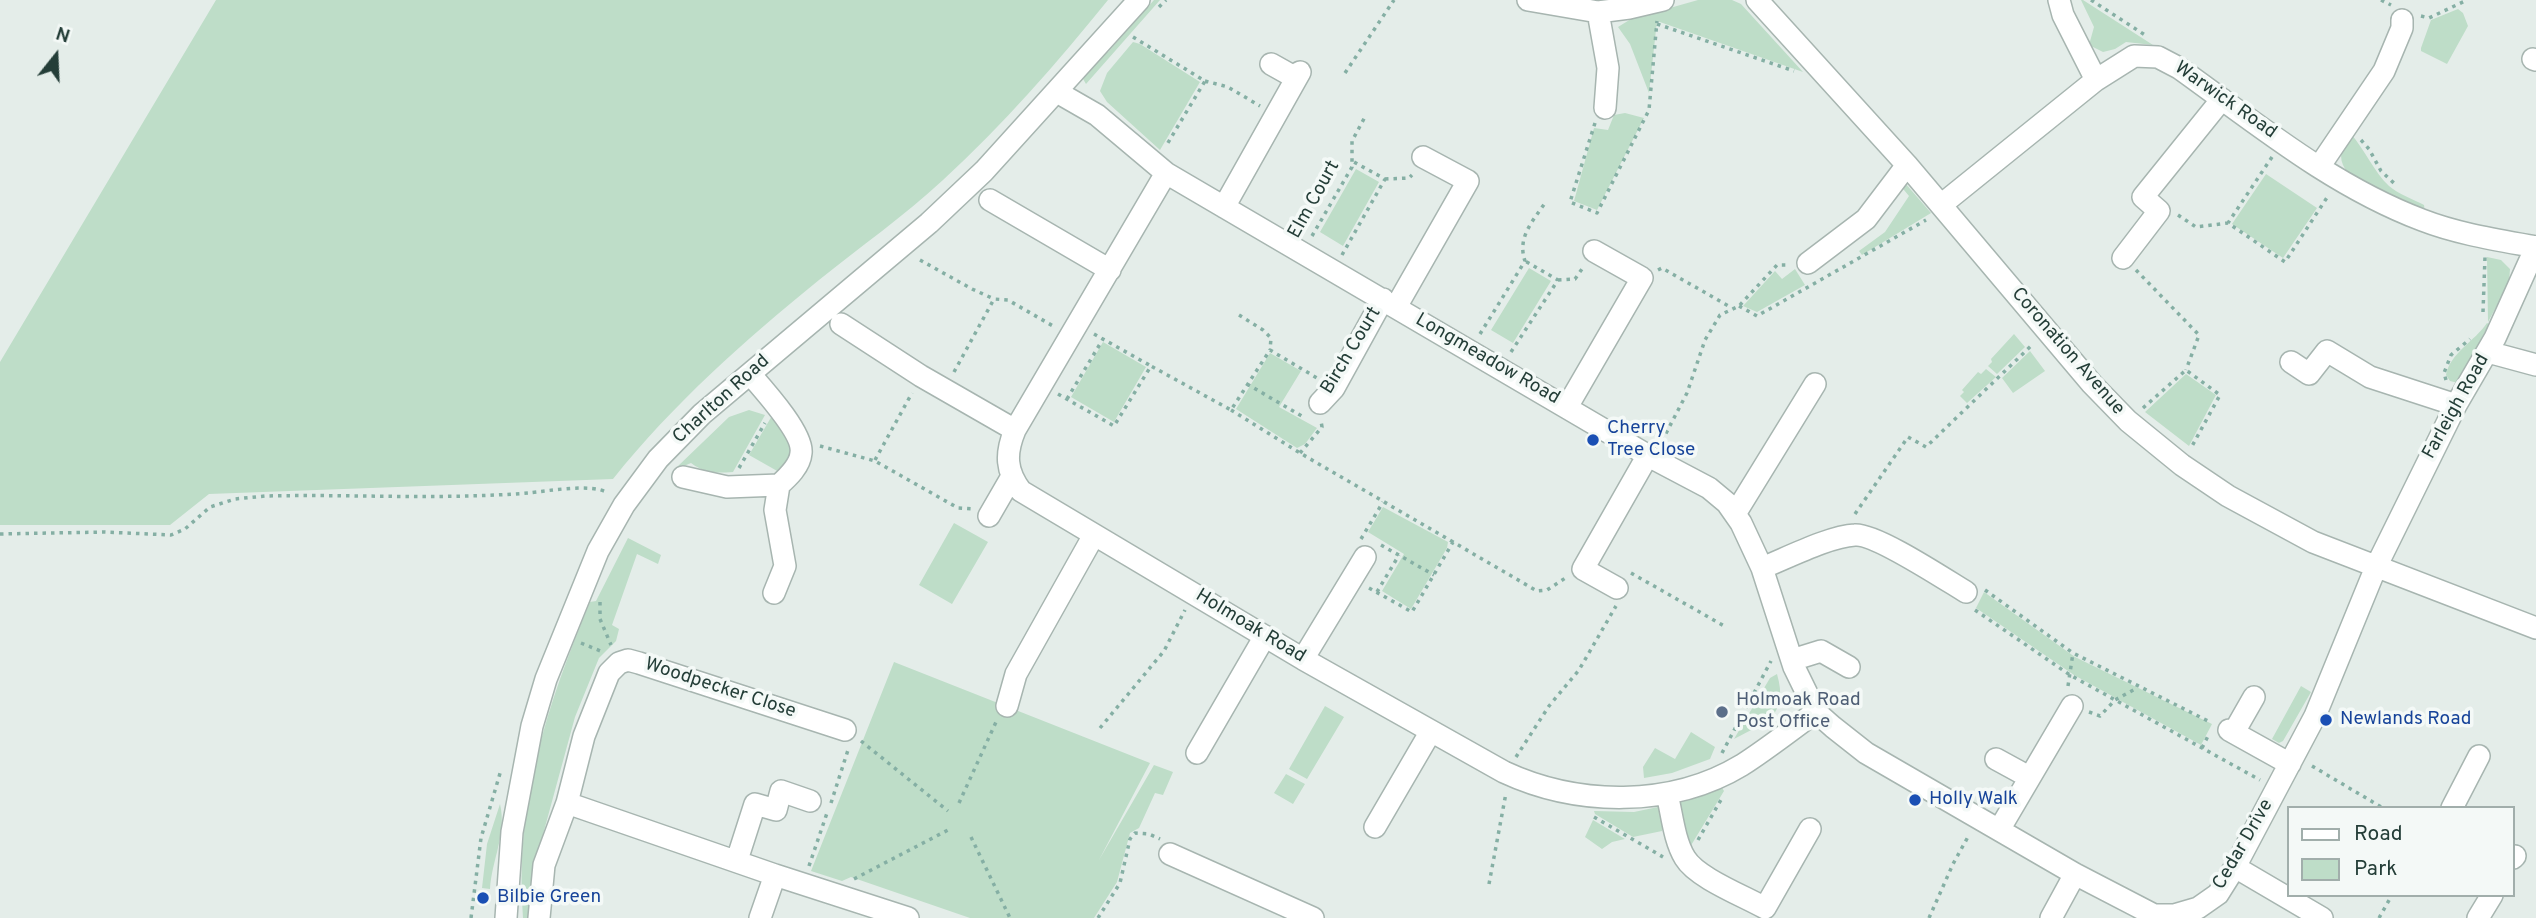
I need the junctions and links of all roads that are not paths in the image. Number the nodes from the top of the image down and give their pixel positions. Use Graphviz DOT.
graph roads {
  1 [pos="1139,0"];
  2 [pos="1528,0"];
  3 [pos="1757,0"];
  4 [pos="2059,0"];
  5 [pos="1661,1"];
  6 [pos="1598,12"];
  7 [pos="2410,18"];
  8 [pos="1271,64"];
  9 [pos="2096,80"];
  10 [pos="1057,92"];
  11 [pos="2222,99"];
  12 [pos="1605,108"];
  13 [pos="1425,158"];
  14 [pos="1908,164"];
  15 [pos="2319,167"];
  16 [pos="1161,168"];
  17 [pos="990,200"];
  18 [pos="1224,207"];
  19 [pos="1943,207"];
  20 [pos="2536,247"];
  21 [pos="1594,251"];
  22 [pos="2123,258"];
  23 [pos="1808,263"];
  24 [pos="1110,270"];
  25 [pos="1390,303"];
  26 [pos="841,324"];
  27 [pos="2482,343"];
  28 [pos="2291,362"];
  29 [pos="2536,365"];
  30 [pos="750,374"];
  31 [pos="1815,384"];
  32 [pos="1327,395"];
  33 [pos="2452,403"];
  34 [pos="1567,407"];
  35 [pos="1015,430"];
  36 [pos="1651,457"];
  37 [pos="683,477"];
  38 [pos="1011,478"];
  39 [pos="779,485"];
  40 [pos="991,513"];
  41 [pos="1735,514"];
  42 [pos="1094,535"];
  43 [pos="1370,549"];
  44 [pos="2376,566"];
  45 [pos="1762,568"];
  46 [pos="1625,583"];
  47 [pos="1966,592"];
  48 [pos="774,593"];
  49 [pos="2536,628"];
  50 [pos="1265,636"];
  51 [pos="1303,659"];
  52 [pos="1792,660"];
  53 [pos="1849,667"];
  54 [pos="2254,697"];
  55 [pos="1007,706"];
  56 [pos="2072,706"];
  57 [pos="1816,712"];
  58 [pos="845,730"];
  59 [pos="1431,731"];
  60 [pos="1197,753"];
  61 [pos="2479,756"];
  62 [pos="1996,759"];
  63 [pos="2293,760"];
  64 [pos="2029,777"];
  65 [pos="1667,794"];
  66 [pos="810,801"];
  67 [pos="567,803"];
  68 [pos="2453,806"];
  69 [pos="1375,827"];
  70 [pos="1810,829"];
  71 [pos="1999,830"];
  72 [pos="1170,854"];
  73 [pos="737,860"];
  74 [pos="2235,867"];
  75 [pos="2075,874"];
  76 [pos="775,875"];
  77 [pos="2490,897"];
  78 [pos="506,918"];
  79 [pos="539,918"];
  80 [pos="760,918"];
  81 [pos="908,918"];
  82 [pos="1313,918"];
  83 [pos="2051,918"];
  84 [pos="2322,918"];
  85 [pos="2478,918"];
  1 -- 10 [label="street, Charlton Road"];
  2 -- 6 [label="street"];
  3 -- 14 [label="street, Coronation Avenue"];
  4 -- 9 [label="street"];
  5 -- 6 [label="street"];
  6 -- 12 [label="street"];
  7 -- 15 [label="street"];
  8 -- 18 [label="street"];
  9 -- 11 [label="street, Warwick Road"];
  9 -- 19 [label="street, Warwick Road"];
  10 -- 16 [label="street, Longmeadow Road"];
  10 -- 30 [label="street, Charlton Road"];
  11 -- 15 [label="street, Warwick Road"];
  11 -- 22 [label="street"];
  13 -- 25 [label="street, Birch Court"];
  14 -- 19 [label="street, Coronation Avenue"];
  14 -- 23 [label="street"];
  15 -- 20 [label="street, Warwick Road"];
  16 -- 18 [label="street, Longmeadow Road"];
  16 -- 24 [label="street"];
  17 -- 24 [label="street"];
  18 -- 25 [label="street, Longmeadow Road"];
  19 -- 44 [label="street, Coronation Avenue"];
  20 -- 27 [label="street, Farleigh Road"];
  21 -- 34 [label="street"];
  24 -- 35 [label="street"];
  25 -- 32 [label="street, Birch Court"];
  25 -- 34 [label="street, Longmeadow Road"];
  26 -- 35 [label="street"];
  27 -- 29 [label="street"];
  27 -- 33 [label="street, Farleigh Road"];
  28 -- 33 [label="street"];
  30 -- 39 [label="street"];
  30 -- 78 [label="street, Charlton Road"];
  31 -- 41 [label="street"];
  33 -- 44 [label="street, Farleigh Road"];
  34 -- 36 [label="street, Longmeadow Road"];
  35 -- 38 [label="street"];
  36 -- 41 [label="street, Longmeadow Road"];
  36 -- 46 [label="street"];
  37 -- 39 [label="street"];
  38 -- 40 [label="street"];
  38 -- 42 [label="street, Holmoak Road"];
  39 -- 48 [label="street"];
  41 -- 45 [label="street, Longmeadow Road"];
  42 -- 50 [label="street, Holmoak Road"];
  42 -- 55 [label="street"];
  43 -- 51 [label="street"];
  44 -- 49 [label="street, Coronation Avenue"];
  44 -- 63 [label="street, Cedar Drive"];
  45 -- 47 [label="street"];
  45 -- 52 [label="street, Longmeadow Road"];
  50 -- 51 [label="street, Holmoak Road"];
  50 -- 60 [label="street"];
  51 -- 59 [label="street, Holmoak Road"];
  52 -- 53 [label="street"];
  52 -- 57 [label="street, Longmeadow Road"];
  54 -- 63 [label="street"];
  56 -- 64 [label="street"];
  57 -- 65 [label="street, Holmoak Road"];
  57 -- 71 [label="street, Cedar Drive"];
  58 -- 67 [label="street, Woodpecker Close"];
  59 -- 65 [label="street, Holmoak Road"];
  59 -- 69 [label="street"];
  61 -- 68 [label="street"];
  62 -- 64 [label="street"];
  63 -- 74 [label="street, Cedar Drive"];
  64 -- 71 [label="street"];
  65 -- 70 [label="street"];
  66 -- 73 [label="street"];
  67 -- 73 [label="street"];
  67 -- 79 [label="street, Woodpecker Close"];
  71 -- 75 [label="street, Cedar Drive"];
  72 -- 82 [label="street"];
  73 -- 76 [label="street"];
  74 -- 75 [label="street, Cedar Drive"];
  74 -- 84 [label="street"];
  75 -- 83 [label="street"];
  76 -- 80 [label="street"];
  76 -- 81 [label="street"];
  77 -- 85 [label="street"];
}
